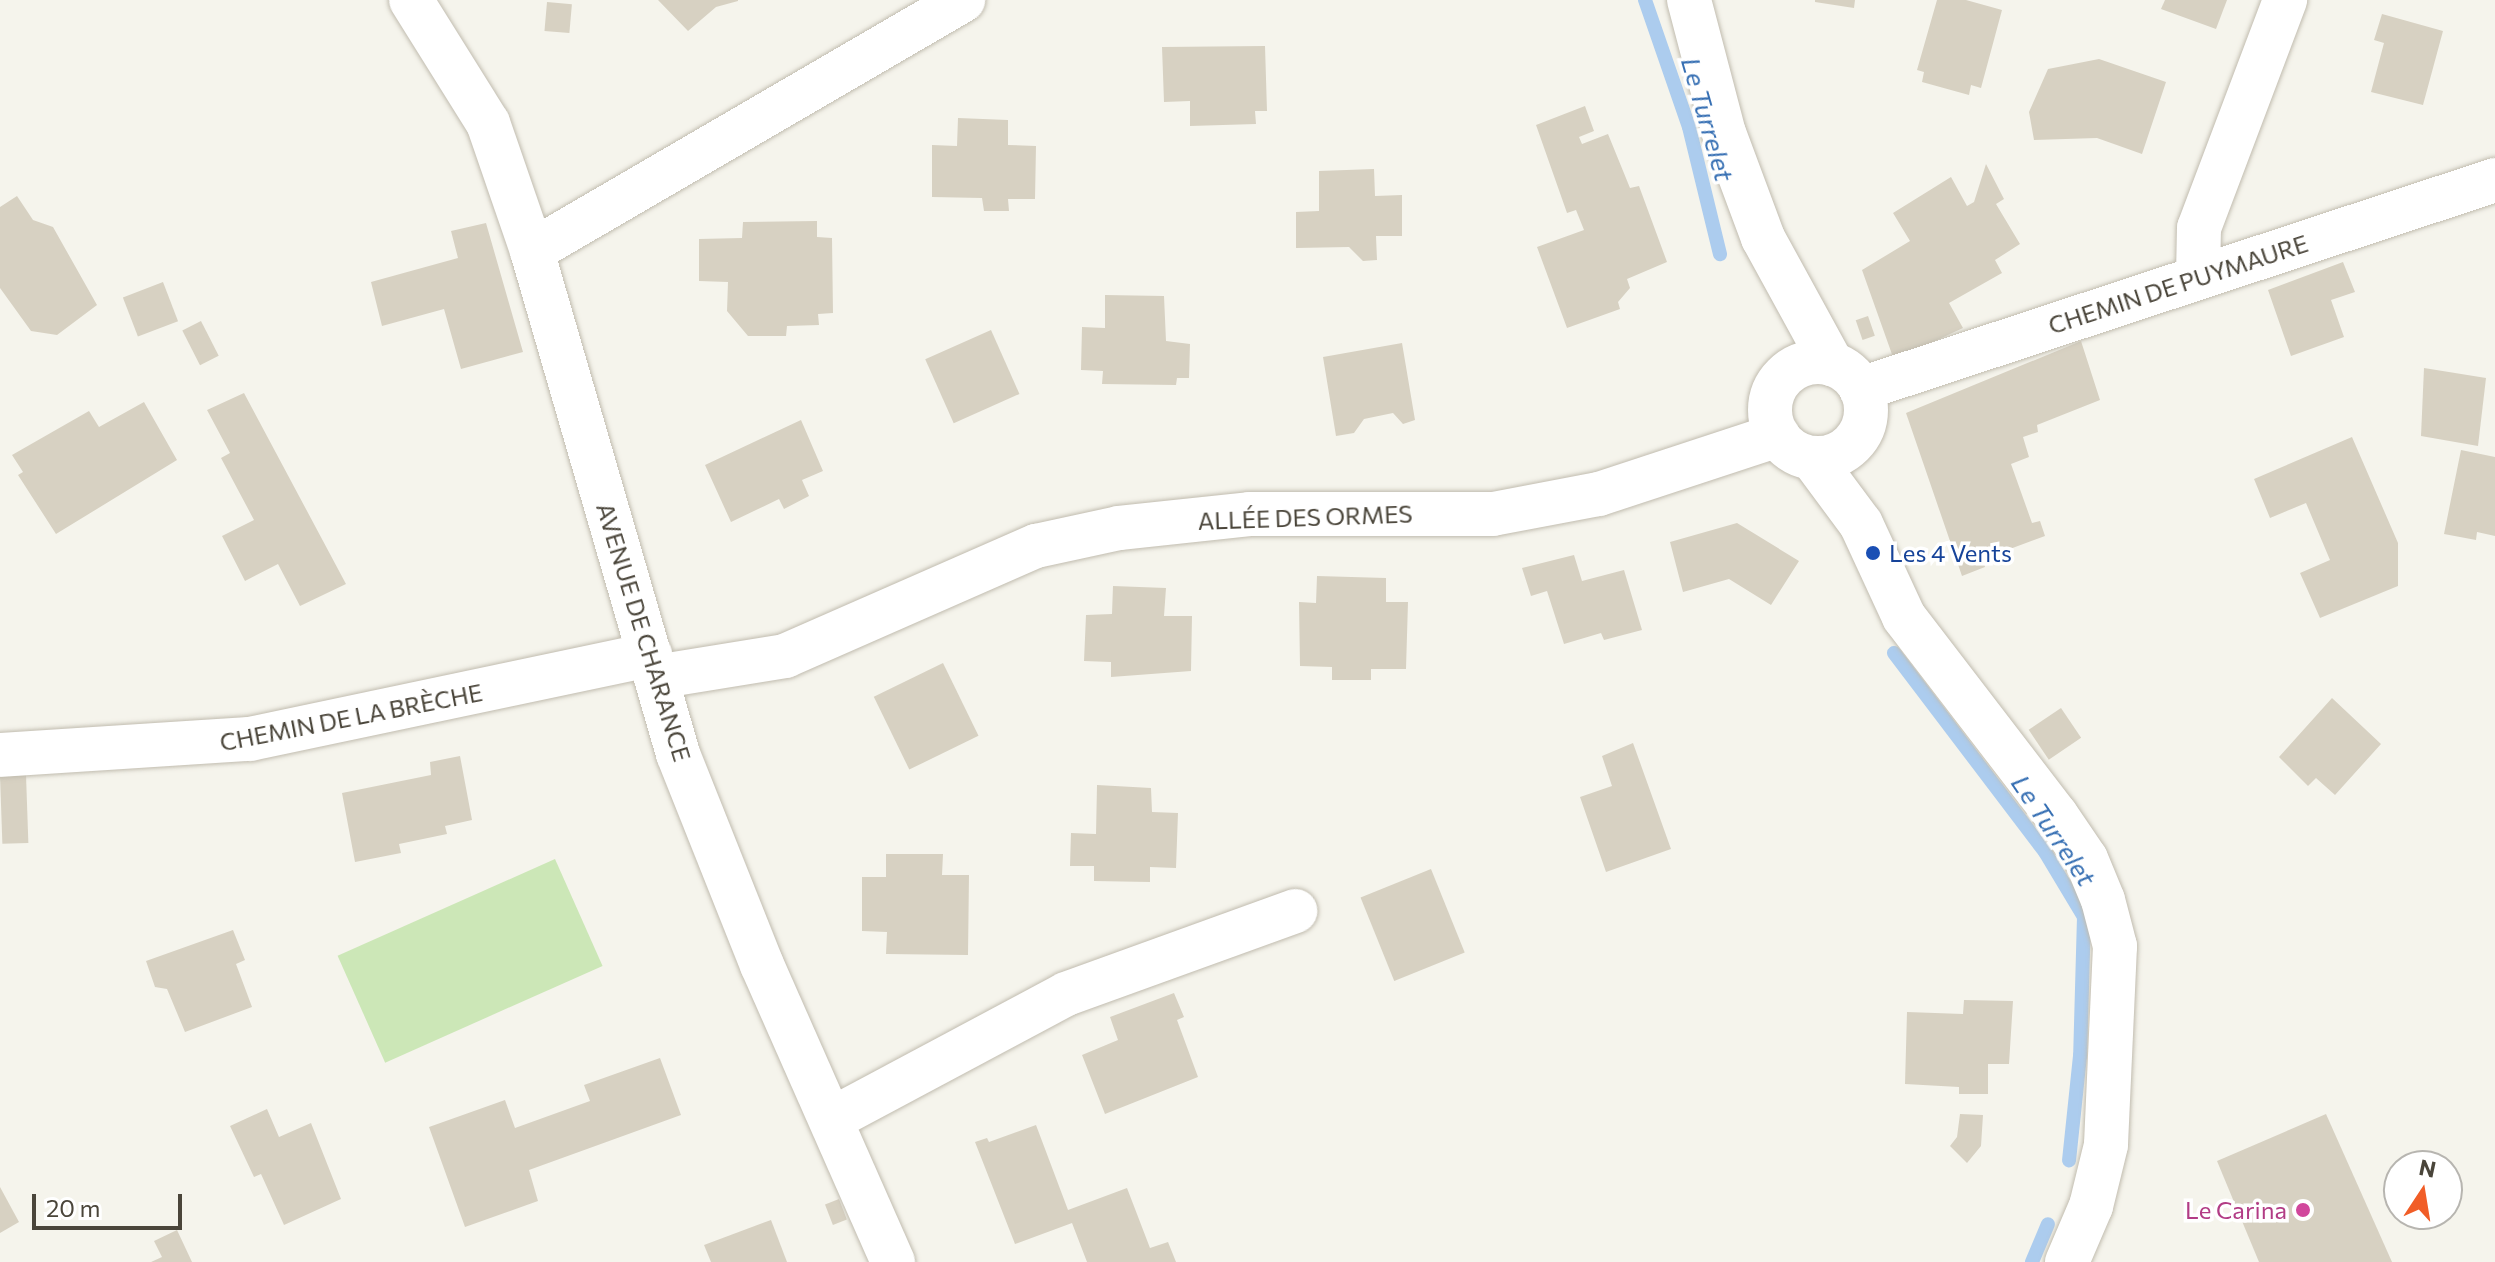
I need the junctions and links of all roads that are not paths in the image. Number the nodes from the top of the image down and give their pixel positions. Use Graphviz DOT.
graph roads {
  1 [pos="411,0"];
  2 [pos="963,0"];
  3 [pos="1689,0"];
  4 [pos="2285,0"];
  5 [pos="2495,180"];
  6 [pos="1763,238"];
  7 [pos="532,251"];
  8 [pos="2198,275"];
  9 [pos="1787,373"];
  10 [pos="1846,376"];
  11 [pos="1855,442"];
  12 [pos="1795,447"];
  13 [pos="1861,524"];
  14 [pos="653,666"];
  15 [pos="0,755"];
  16 [pos="1295,911"];
  17 [pos="832,1119"];
  18 [pos="893,1262"];
  19 [pos="2067,1262"];
  1 -- 7 [label="street, AVENUE DE CHARANCE"];
  2 -- 7 [label="street"];
  3 -- 6 [label="street"];
  4 -- 8 [label="street"];
  5 -- 8 [label="street, CHEMIN DE PUYMAURE"];
  6 -- 9 [label="street"];
  6 -- 10 [label="street"];
  7 -- 14 [label="street, AVENUE DE CHARANCE"];
  8 -- 10 [label="street, CHEMIN DE PUYMAURE"];
  9 -- 10 [label="street"];
  9 -- 12 [label="street"];
  10 -- 11 [label="street"];
  11 -- 12 [label="street"];
  11 -- 13 [label="street"];
  12 -- 13 [label="street"];
  12 -- 14 [label="street, ALLÉE DES ORMES"];
  13 -- 19 [label="street"];
  14 -- 15 [label="street, CHEMIN DE LA BRÈCHE"];
  14 -- 17 [label="street, AVENUE DE CHARANCE"];
  16 -- 17 [label="street"];
  17 -- 18 [label="street, AVENUE DE CHARANCE"];
}
